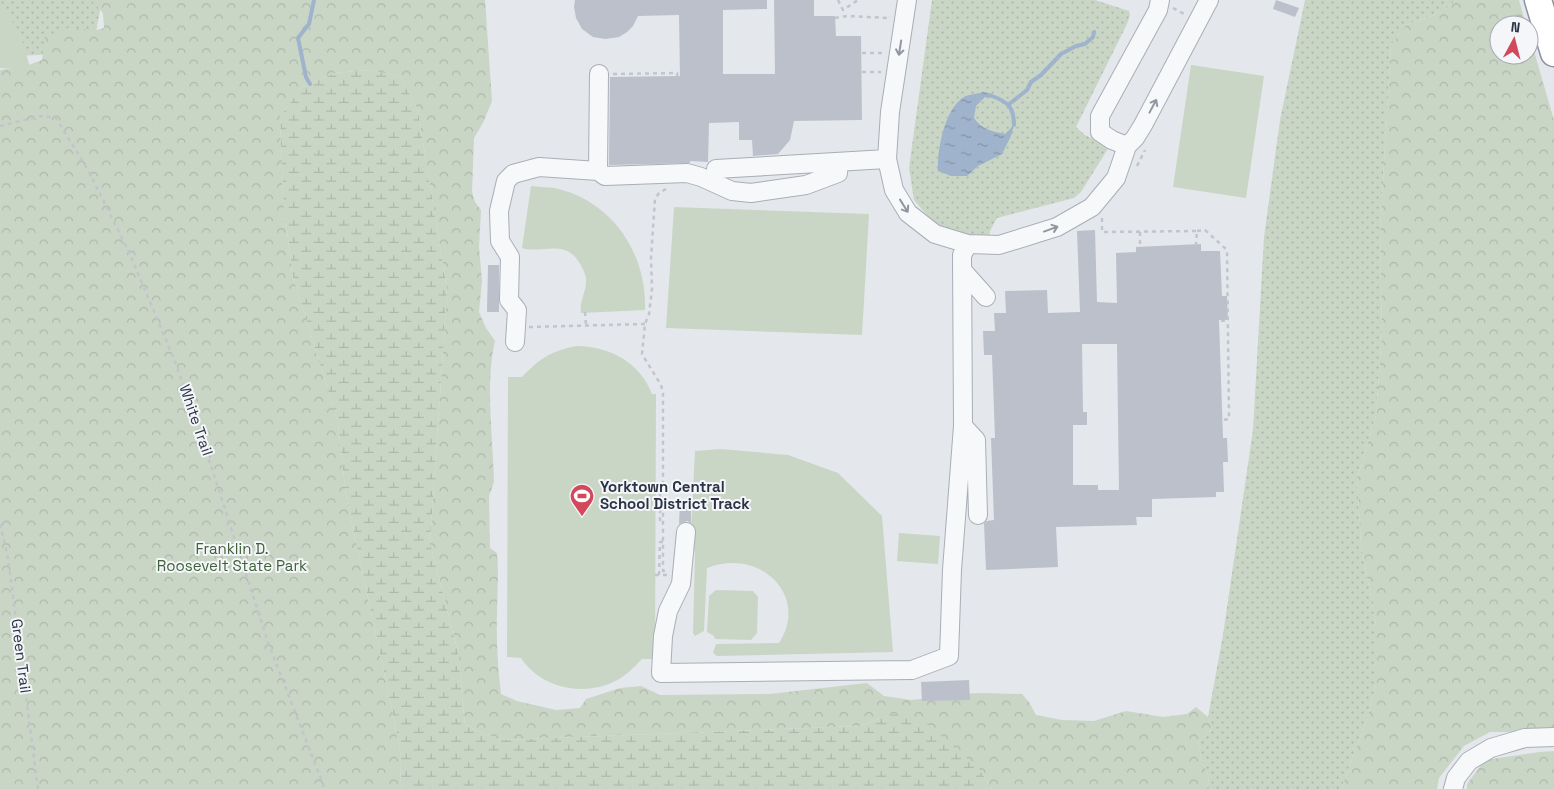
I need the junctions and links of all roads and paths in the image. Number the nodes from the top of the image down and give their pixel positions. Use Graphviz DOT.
graph roads {
  1 [pos="838,0"];
  2 [pos="858,0"];
  3 [pos="907,0"];
  4 [pos="1208,0"];
  5 [pos="1538,0"];
  6 [pos="1165,3"];
  7 [pos="891,9"];
  8 [pos="843,10"];
  9 [pos="848,16"];
  10 [pos="1188,16"];
  11 [pos="836,18"];
  12 [pos="889,18"];
  13 [pos="888,27"];
  14 [pos="862,53"];
  15 [pos="885,53"];
  16 [pos="1554,53"];
  17 [pos="862,72"];
  18 [pos="884,72"];
  19 [pos="599,74"];
  20 [pos="678,82"];
  21 [pos="0,126"];
  22 [pos="1127,146"];
  23 [pos="887,159"];
  24 [pos="839,162"];
  25 [pos="716,168"];
  26 [pos="598,171"];
  27 [pos="687,173"];
  28 [pos="1102,216"];
  29 [pos="1140,231"];
  30 [pos="1197,231"];
  31 [pos="968,244"];
  32 [pos="1140,244"];
  33 [pos="1196,244"];
  34 [pos="962,270"];
  35 [pos="986,297"];
  36 [pos="585,312"];
  37 [pos="1228,320"];
  38 [pos="1221,321"];
  39 [pos="645,324"];
  40 [pos="586,325"];
  41 [pos="516,335"];
  42 [pos="1223,420"];
  43 [pos="963,426"];
  44 [pos="978,515"];
  45 [pos="0,524"];
  46 [pos="686,532"];
  47 [pos="663,542"];
  48 [pos="663,571"];
  49 [pos="655,575"];
  50 [pos="1554,737"];
  51 [pos="38,789"];
  52 [pos="325,789"];
  53 [pos="1453,789"];
  1 -- 8 [label="path"];
  2 -- 8 [label="path"];
  3 -- 23 [label="lane, one-way"];
  22 -- 4 [label="lane, one-way"];
  5 -- 16 [label="highway"];
  6 -- 10 [label="path"];
  6 -- 22 [label="lane"];
  7 -- 12 [label="path"];
  8 -- 9 [label="path"];
  9 -- 11 [label="path"];
  9 -- 12 [label="path"];
  12 -- 13 [label="path"];
  14 -- 15 [label="path"];
  17 -- 18 [label="path"];
  19 -- 20 [label="path"];
  19 -- 26 [label="lane"];
  21 -- 52 [label="path, White Trail"];
  31 -- 22 [label="lane, one-way"];
  23 -- 24 [label="lane"];
  23 -- 31 [label="lane, one-way"];
  24 -- 25 [label="lane"];
  24 -- 27 [label="lane"];
  26 -- 27 [label="lane"];
  26 -- 41 [label="lane"];
  27 -- 39 [label="path"];
  28 -- 29 [label="path"];
  29 -- 30 [label="path"];
  29 -- 32 [label="path"];
  30 -- 33 [label="path"];
  30 -- 37 [label="path"];
  31 -- 34 [label="lane"];
  34 -- 35 [label="lane"];
  34 -- 43 [label="lane"];
  36 -- 40 [label="path"];
  37 -- 38 [label="path"];
  37 -- 42 [label="path"];
  39 -- 40 [label="path"];
  39 -- 47 [label="path"];
  40 -- 41 [label="path"];
  43 -- 44 [label="lane"];
  43 -- 46 [label="lane"];
  45 -- 51 [label="path, Green Trail"];
  47 -- 48 [label="path"];
  47 -- 49 [label="path"];
  50 -- 53 [label="lane"];
}
